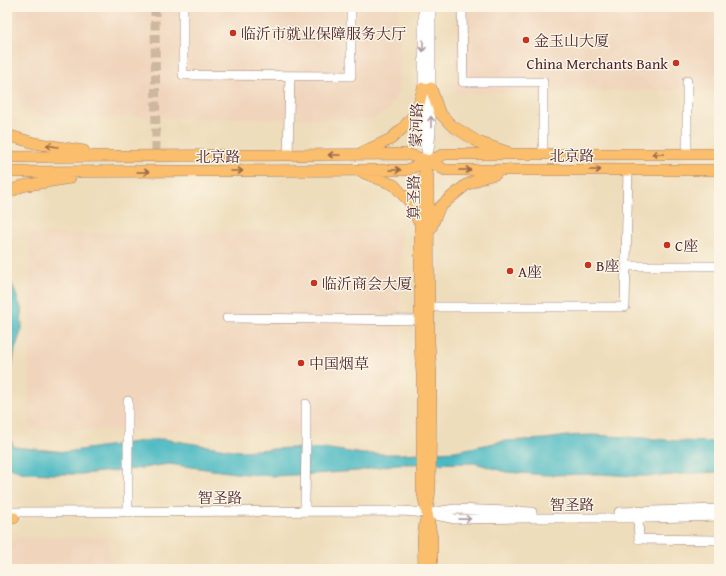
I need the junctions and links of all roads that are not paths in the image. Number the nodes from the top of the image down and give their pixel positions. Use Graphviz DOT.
graph roads {
  1 [pos="183,7"];
  2 [pos="351,7"];
  3 [pos="423,7"];
  4 [pos="431,7"];
  5 [pos="462,7"];
  6 [pos="290,76"];
  7 [pos="687,81"];
  8 [pos="427,88"];
  9 [pos="7,134"];
  10 [pos="515,154"];
  11 [pos="543,154"];
  12 [pos="687,154"];
  13 [pos="719,154"];
  14 [pos="288,155"];
  15 [pos="356,155"];
  16 [pos="118,156"];
  17 [pos="7,157"];
  18 [pos="428,161"];
  19 [pos="358,170"];
  20 [pos="517,170"];
  21 [pos="628,170"];
  22 [pos="719,170"];
  23 [pos="7,172"];
  24 [pos="104,172"];
  25 [pos="7,193"];
  26 [pos="425,232"];
  27 [pos="626,266"];
  28 [pos="719,266"];
  29 [pos="429,307"];
  30 [pos="227,318"];
  31 [pos="420,320"];
  32 [pos="128,401"];
  33 [pos="306,404"];
  34 [pos="426,443"];
  35 [pos="719,509"];
  36 [pos="128,512"];
  37 [pos="305,512"];
  38 [pos="426,513"];
  39 [pos="10,515"];
  40 [pos="719,516"];
  41 [pos="638,518"];
  42 [pos="716,540"];
  43 [pos="424,569"];
  44 [pos="432,569"];
  1 -- 6 [label="street"];
  2 -- 6 [label="street"];
  3 -- 8 [label="street, 蒙河路, one-way"];
  4 -- 8 [label="street, 蒙河路"];
  5 -- 11 [label="street"];
  6 -- 14 [label="street"];
  7 -- 12 [label="street"];
  8 -- 10 [label="main road"];
  8 -- 15 [label="main road"];
  8 -- 18 [label="street, 蒙河路"];
  16 -- 9 [label="main road, one-way"];
  10 -- 11 [label="main road, 北京路"];
  10 -- 18 [label="main road, 北京路"];
  12 -- 11 [label="main road, 北京路, one-way"];
  12 -- 13 [label="main road, 北京路"];
  15 -- 14 [label="main road, 北京路, one-way"];
  14 -- 16 [label="main road, 北京路"];
  15 -- 18 [label="main road, 北京路"];
  16 -- 17 [label="main road, 北京路"];
  19 -- 18 [label="main road, 北京路, one-way"];
  18 -- 20 [label="main road, 北京路, one-way"];
  18 -- 26 [label="main road, 算圣路"];
  24 -- 19 [label="main road, 北京路, one-way"];
  19 -- 26 [label="main road"];
  20 -- 21 [label="main road, 北京路, one-way"];
  20 -- 26 [label="main road"];
  21 -- 22 [label="main road, 北京路"];
  21 -- 27 [label="street"];
  23 -- 24 [label="main road, 北京路"];
  24 -- 25 [label="main road"];
  26 -- 29 [label="main road, 算圣路"];
  26 -- 31 [label="main road, 算圣路"];
  27 -- 28 [label="street"];
  27 -- 29 [label="street"];
  29 -- 34 [label="main road, 算圣路"];
  30 -- 31 [label="street"];
  31 -- 34 [label="main road, 算圣路"];
  32 -- 36 [label="street"];
  33 -- 37 [label="street"];
  34 -- 38 [label="main road, 算圣路"];
  35 -- 38 [label="street, 智圣路"];
  36 -- 37 [label="street, 智圣路"];
  36 -- 39 [label="street, 智圣路"];
  37 -- 38 [label="street, 智圣路"];
  38 -- 39 [label="street, 智圣路"];
  38 -- 41 [label="street, 智圣路, one-way"];
  38 -- 43 [label="main road, 算圣路"];
  38 -- 44 [label="main road, 算圣路"];
  40 -- 41 [label="street, 智圣路"];
  41 -- 42 [label="street"];
}
